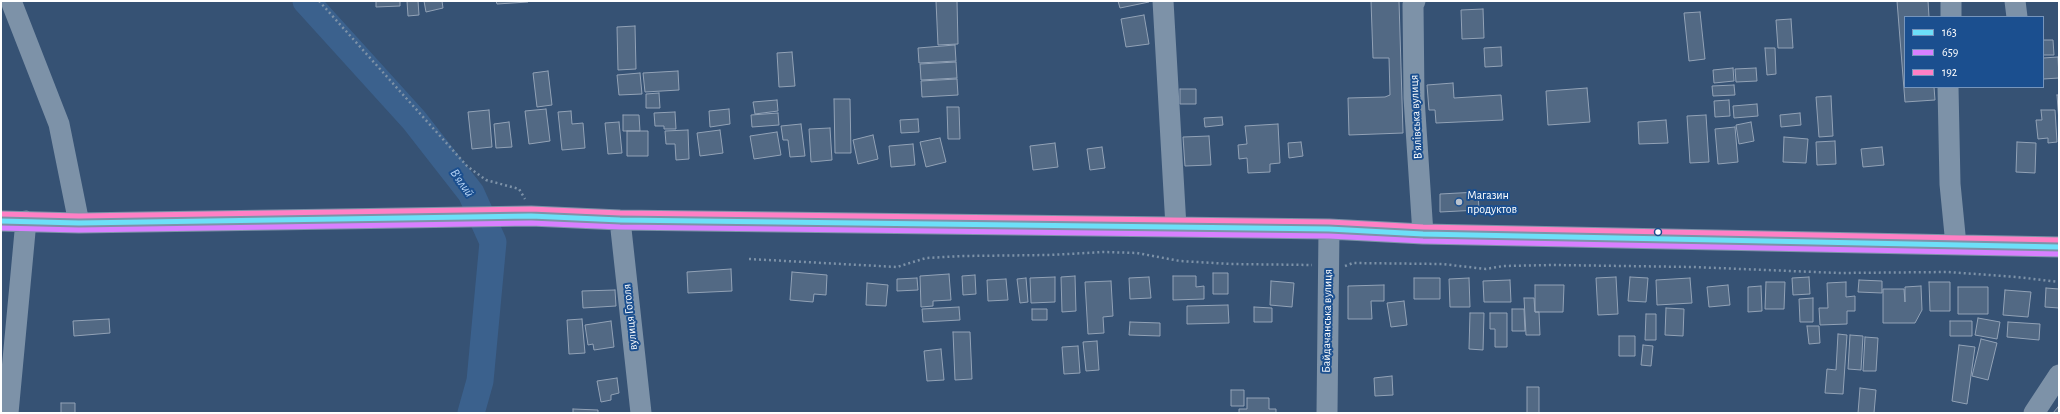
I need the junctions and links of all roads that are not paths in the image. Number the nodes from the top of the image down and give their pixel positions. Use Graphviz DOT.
graph roads {
  1 [pos="11,1"];
  2 [pos="1163,1"];
  3 [pos="1415,1"];
  4 [pos="1951,1"];
  5 [pos="2015,1"];
  6 [pos="1951,16"];
  7 [pos="2016,16"];
  8 [pos="1948,88"];
  9 [pos="620,220"];
  10 [pos="1,221"];
  11 [pos="26,221"];
  12 [pos="79,223"];
  13 [pos="1176,227"];
  14 [pos="1329,229"];
  15 [pos="1423,234"];
  16 [pos="1956,245"];
  17 [pos="2059,247"];
  18 [pos="2059,375"];
  19 [pos="8,413"];
  20 [pos="641,413"];
  21 [pos="1327,413"];
  22 [pos="2034,413"];
  1 -- 12 [label="street"];
  2 -- 13 [label="street"];
  3 -- 15 [label="street, В’ялівська вулиця"];
  4 -- 6 [label="street"];
  5 -- 7 [label="street"];
  8 -- 16 [label="street"];
  9 -- 12 [label="street"];
  9 -- 13 [label="street"];
  9 -- 20 [label="street, вулиця Гоголя"];
  10 -- 11 [label="street"];
  11 -- 12 [label="street"];
  11 -- 19 [label="street"];
  13 -- 14 [label="street"];
  14 -- 15 [label="street"];
  14 -- 21 [label="street, Байдачанська вулиця"];
  15 -- 16 [label="street"];
  16 -- 17 [label="street"];
  18 -- 22 [label="street"];
}
